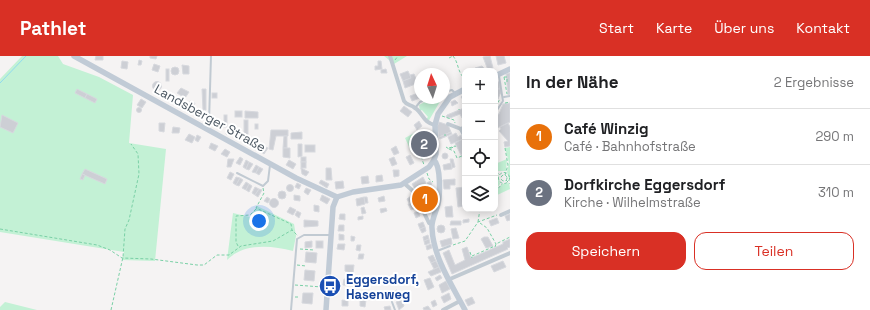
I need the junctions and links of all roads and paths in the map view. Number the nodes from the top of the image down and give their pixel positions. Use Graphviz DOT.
graph roads {
  1 [pos="74,56"];
  2 [pos="211,56"];
  3 [pos="390,56"];
  4 [pos="453,56"];
  5 [pos="449,58"];
  6 [pos="510,69"];
  7 [pos="499,75"];
  8 [pos="462,76"];
  9 [pos="506,77"];
  10 [pos="506,82"];
  11 [pos="450,90"];
  12 [pos="462,90"];
  13 [pos="455,93"];
  14 [pos="504,96"];
  15 [pos="509,96"];
  16 [pos="503,101"];
  17 [pos="510,102"];
  18 [pos="418,104"];
  19 [pos="497,104"];
  20 [pos="415,108"];
  21 [pos="498,108"];
  22 [pos="440,115"];
  23 [pos="448,124"];
  24 [pos="435,125"];
  25 [pos="456,126"];
  26 [pos="462,128"];
  27 [pos="206,129"];
  28 [pos="131,144"];
  29 [pos="453,146"];
  30 [pos="418,147"];
  31 [pos="446,147"];
  32 [pos="505,148"];
  33 [pos="448,149"];
  34 [pos="454,150"];
  35 [pos="462,156"];
  36 [pos="434,160"];
  37 [pos="271,164"];
  38 [pos="425,168"];
  39 [pos="237,173"];
  40 [pos="506,174"];
  41 [pos="500,175"];
  42 [pos="508,176"];
  43 [pos="506,180"];
  44 [pos="502,181"];
  45 [pos="433,182"];
  46 [pos="508,182"];
  47 [pos="502,183"];
  48 [pos="405,184"];
  49 [pos="510,184"];
  50 [pos="263,186"];
  51 [pos="498,188"];
  52 [pos="337,197"];
  53 [pos="256,208"];
  54 [pos="510,211"];
  55 [pos="480,212"];
  56 [pos="501,215"];
  57 [pos="479,222"];
  58 [pos="432,224"];
  59 [pos="0,229"];
  60 [pos="292,230"];
  61 [pos="331,236"];
  62 [pos="299,237"];
  63 [pos="510,237"];
  64 [pos="450,246"];
  65 [pos="495,246"];
  66 [pos="238,247"];
  67 [pos="296,248"];
  68 [pos="314,250"];
  69 [pos="437,251"];
  70 [pos="470,252"];
  71 [pos="510,253"];
  72 [pos="122,258"];
  73 [pos="294,265"];
  74 [pos="306,266"];
  75 [pos="450,279"];
  76 [pos="293,285"];
  77 [pos="328,288"];
  78 [pos="292,296"];
  79 [pos="300,297"];
  80 [pos="460,301"];
  81 [pos="392,302"];
  82 [pos="111,310"];
  83 [pos="291,310"];
  84 [pos="326,310"];
  85 [pos="395,310"];
  86 [pos="443,310"];
  87 [pos="465,310"];
  1 -- 27 [label="main road, Landsberger Straße"];
  2 -- 27 [label="lane"];
  3 -- 20 [label="street"];
  4 -- 5 [label="path"];
  4 -- 8 [label="path"];
  6 -- 7 [label="main road"];
  7 -- 10 [label="path"];
  7 -- 14 [label="lane"];
  9 -- 10 [label="path"];
  10 -- 15 [label="path"];
  11 -- 13 [label="lane"];
  12 -- 13 [label="main road"];
  13 -- 24 [label="main road"];
  14 -- 15 [label="lane"];
  14 -- 16 [label="lane"];
  14 -- 19 [label="path"];
  16 -- 17 [label="path"];
  16 -- 21 [label="lane"];
  18 -- 20 [label="lane"];
  20 -- 24 [label="street"];
  22 -- 25 [label="path"];
  23 -- 25 [label="street"];
  24 -- 36 [label="main road"];
  25 -- 26 [label="street"];
  27 -- 37 [label="main road, Landsberger Straße"];
  28 -- 72 [label="path"];
  29 -- 33 [label="path"];
  29 -- 34 [label="path"];
  29 -- 34 [label="path"];
  30 -- 38 [label="path"];
  31 -- 33 [label="path"];
  32 -- 40 [label="path"];
  33 -- 34 [label="path"];
  34 -- 35 [label="path"];
  36 -- 38 [label="main road"];
  36 -- 58 [label="main road"];
  37 -- 50 [label="lane"];
  37 -- 52 [label="main road, Landsberger Straße"];
  38 -- 45 [label="path"];
  38 -- 48 [label="main road"];
  39 -- 50 [label="lane"];
  40 -- 41 [label="path"];
  40 -- 42 [label="path"];
  41 -- 44 [label="path"];
  41 -- 47 [label="path"];
  42 -- 43 [label="path"];
  42 -- 46 [label="path"];
  43 -- 44 [label="path"];
  43 -- 46 [label="path"];
  44 -- 47 [label="path"];
  46 -- 47 [label="path"];
  46 -- 49 [label="path"];
  47 -- 51 [label="path"];
  48 -- 52 [label="main road"];
  48 -- 58 [label="street"];
  50 -- 53 [label="path"];
  52 -- 61 [label="main road"];
  53 -- 60 [label="path"];
  53 -- 66 [label="path"];
  54 -- 56 [label="street"];
  55 -- 57 [label="path"];
  56 -- 57 [label="path"];
  57 -- 64 [label="path"];
  57 -- 65 [label="path"];
  58 -- 69 [label="main road"];
  59 -- 72 [label="path"];
  60 -- 62 [label="path"];
  60 -- 66 [label="path"];
  61 -- 62 [label="lane"];
  61 -- 77 [label="main road"];
  62 -- 67 [label="lane"];
  63 -- 65 [label="path"];
  64 -- 69 [label="lane"];
  65 -- 70 [label="path"];
  66 -- 72 [label="path"];
  67 -- 68 [label="path"];
  67 -- 73 [label="lane"];
  69 -- 75 [label="main road"];
  71 -- 75 [label="street"];
  72 -- 82 [label="path"];
  73 -- 74 [label="path"];
  73 -- 76 [label="lane"];
  75 -- 80 [label="main road"];
  76 -- 77 [label="path"];
  76 -- 78 [label="lane"];
  77 -- 84 [label="main road"];
  78 -- 79 [label="path"];
  78 -- 83 [label="lane"];
  80 -- 86 [label="street"];
  80 -- 87 [label="main road"];
  81 -- 85 [label="lane"];
}
